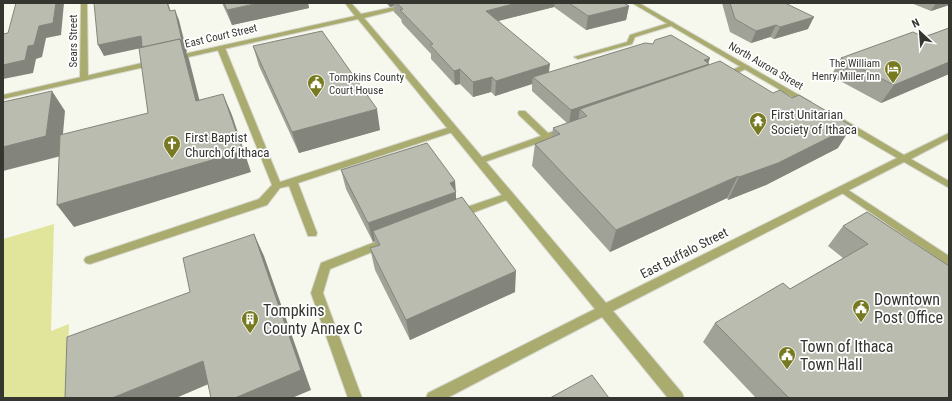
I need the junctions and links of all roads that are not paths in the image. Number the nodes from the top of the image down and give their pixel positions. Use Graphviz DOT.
graph roads {
  1 [pos="84,3"];
  2 [pos="348,3"];
  3 [pos="421,3"];
  4 [pos="635,3"];
  5 [pos="360,16"];
  6 [pos="672,24"];
  7 [pos="221,48"];
  8 [pos="578,57"];
  9 [pos="746,67"];
  10 [pos="84,78"];
  11 [pos="711,80"];
  12 [pos="3,97"];
  13 [pos="812,105"];
  14 [pos="522,113"];
  15 [pos="832,117"];
  16 [pos="453,129"];
  17 [pos="569,130"];
  18 [pos="949,136"];
  19 [pos="546,138"];
  20 [pos="904,159"];
  21 [pos="479,161"];
  22 [pos="292,181"];
  23 [pos="949,184"];
  24 [pos="277,186"];
  25 [pos="842,190"];
  26 [pos="508,196"];
  27 [pos="449,218"];
  28 [pos="312,233"];
  29 [pos="398,238"];
  30 [pos="90,260"];
  31 [pos="949,262"];
  32 [pos="603,310"];
  33 [pos="355,398"];
  34 [pos="433,398"];
  35 [pos="677,398"];
  1 -- 10 [label="street, Sears Street"];
  2 -- 5 [label="street"];
  3 -- 5 [label="street, East Court Street"];
  4 -- 6 [label="street, North Aurora Street"];
  5 -- 7 [label="street, East Court Street"];
  5 -- 16 [label="street"];
  6 -- 8 [label="street"];
  6 -- 9 [label="street, North Aurora Street"];
  7 -- 10 [label="street, East Court Street"];
  7 -- 24 [label="street"];
  9 -- 11 [label="street"];
  9 -- 13 [label="street, North Aurora Street"];
  10 -- 12 [label="street, East Court Street"];
  14 -- 19 [label="street"];
  15 -- 20 [label="street"];
  16 -- 21 [label="street"];
  16 -- 22 [label="street"];
  17 -- 19 [label="street"];
  18 -- 20 [label="street, East Buffalo Street"];
  19 -- 21 [label="street"];
  20 -- 23 [label="street"];
  20 -- 25 [label="street, East Buffalo Street"];
  21 -- 26 [label="street"];
  22 -- 24 [label="street"];
  22 -- 28 [label="street"];
  24 -- 30 [label="street"];
  25 -- 31 [label="street"];
  25 -- 32 [label="street, East Buffalo Street"];
  26 -- 27 [label="street"];
  26 -- 32 [label="street"];
  29 -- 33 [label="street"];
  32 -- 34 [label="street, East Buffalo Street"];
  32 -- 35 [label="street"];
}
